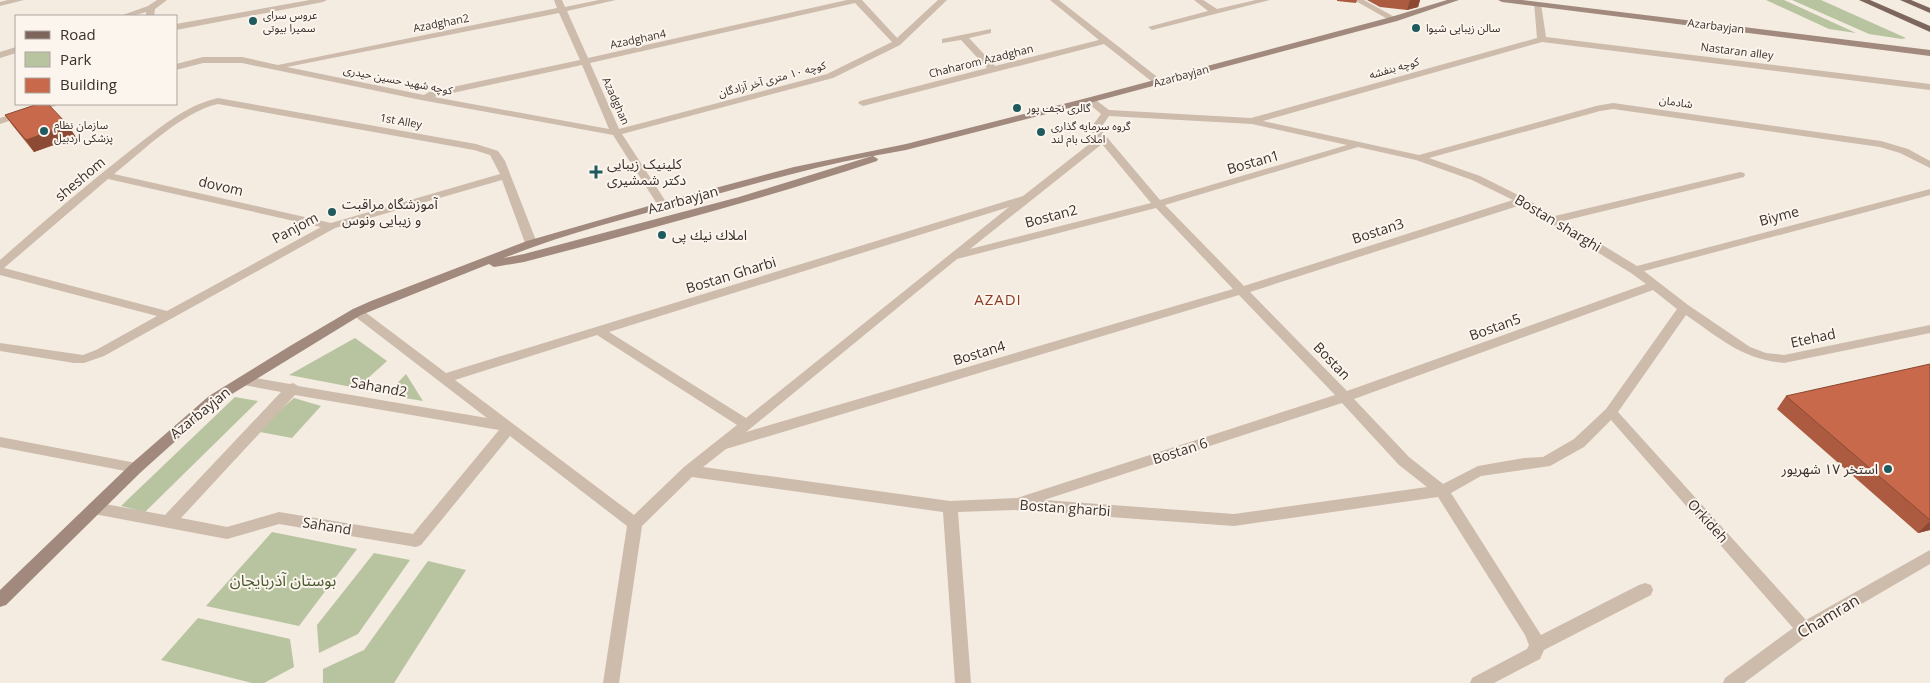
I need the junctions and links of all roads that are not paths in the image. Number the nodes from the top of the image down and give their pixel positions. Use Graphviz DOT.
graph roads {
  1 [pos="20,0"];
  2 [pos="163,0"];
  3 [pos="323,0"];
  4 [pos="558,0"];
  5 [pos="612,0"];
  6 [pos="858,0"];
  7 [pos="943,0"];
  8 [pos="1054,0"];
  9 [pos="1198,0"];
  10 [pos="1266,0"];
  11 [pos="1358,0"];
  12 [pos="1456,0"];
  13 [pos="1502,0"];
  14 [pos="1863,0"];
  15 [pos="1904,0"];
  16 [pos="0,4"];
  17 [pos="1536,4"];
  18 [pos="563,10"];
  19 [pos="1930,11"];
  20 [pos="150,12"];
  21 [pos="1215,12"];
  22 [pos="130,15"];
  23 [pos="1394,19"];
  24 [pos="1152,26"];
  25 [pos="178,27"];
  26 [pos="1930,28"];
  27 [pos="988,31"];
  28 [pos="963,37"];
  29 [pos="1542,39"];
  30 [pos="945,41"];
  31 [pos="1105,41"];
  32 [pos="897,43"];
  33 [pos="15,50"];
  34 [pos="1930,52"];
  35 [pos="0,55"];
  36 [pos="585,62"];
  37 [pos="178,66"];
  38 [pos="275,67"];
  39 [pos="993,69"];
  40 [pos="1158,82"];
  41 [pos="1930,87"];
  42 [pos="421,97"];
  43 [pos="1090,100"];
  44 [pos="207,102"];
  45 [pos="863,103"];
  46 [pos="53,105"];
  47 [pos="1106,113"];
  48 [pos="0,121"];
  49 [pos="1252,121"];
  50 [pos="616,133"];
  51 [pos="1103,138"];
  52 [pos="1356,146"];
  53 [pos="906,147"];
  54 [pos="1419,158"];
  55 [pos="1930,165"];
  56 [pos="105,175"];
  57 [pos="1740,175"];
  58 [pos="506,176"];
  59 [pos="1930,192"];
  60 [pos="1025,199"];
  61 [pos="1522,201"];
  62 [pos="1158,204"];
  63 [pos="663,205"];
  64 [pos="1554,220"];
  65 [pos="331,226"];
  66 [pos="531,244"];
  67 [pos="952,258"];
  68 [pos="0,266"];
  69 [pos="465,268"];
  70 [pos="1635,270"];
  71 [pos="0,271"];
  72 [pos="1656,285"];
  73 [pos="1243,290"];
  74 [pos="1684,308"];
  75 [pos="356,312"];
  76 [pos="167,315"];
  77 [pos="1930,330"];
  78 [pos="600,331"];
  79 [pos="0,348"];
  80 [pos="445,378"];
  81 [pos="242,381"];
  82 [pos="293,388"];
  83 [pos="1345,397"];
  84 [pos="1611,412"];
  85 [pos="747,425"];
  86 [pos="509,427"];
  87 [pos="0,442"];
  88 [pos="724,444"];
  89 [pos="136,468"];
  90 [pos="689,472"];
  91 [pos="1442,491"];
  92 [pos="1014,504"];
  93 [pos="950,507"];
  94 [pos="94,508"];
  95 [pos="168,522"];
  96 [pos="635,524"];
  97 [pos="1930,556"];
  98 [pos="1644,590"];
  99 [pos="0,600"];
  100 [pos="1804,629"];
  101 [pos="1537,645"];
  102 [pos="612,683"];
  103 [pos="963,683"];
  104 [pos="1478,683"];
  105 [pos="1731,683"];
  1 -- 16 [label="street"];
  2 -- 20 [label="street"];
  3 -- 25 [label="street"];
  4 -- 18 [label="street, Azadghan"];
  5 -- 18 [label="street, Azadghan2"];
  6 -- 32 [label="street"];
  6 -- 36 [label="street, Azadghan4"];
  7 -- 32 [label="street, کوچه ۱۰ متری آخر آزادگان"];
  8 -- 31 [label="street"];
  9 -- 21 [label="street"];
  10 -- 21 [label="street"];
  11 -- 23 [label="street"];
  12 -- 23 [label="street, Azarbayjan"];
  13 -- 17 [label="street, Azarbayjan"];
  14 -- 26 [label="main road"];
  15 -- 19 [label="main road"];
  17 -- 29 [label="street"];
  17 -- 34 [label="street, Azarbayjan"];
  18 -- 36 [label="street, Azadghan"];
  18 -- 38 [label="street, Azadghan2"];
  20 -- 22 [label="street"];
  21 -- 24 [label="street"];
  23 -- 40 [label="street, Azarbayjan"];
  27 -- 28 [label="street"];
  28 -- 30 [label="street"];
  28 -- 39 [label="street"];
  29 -- 41 [label="street, Nastaran alley"];
  29 -- 49 [label="street, کوچه بنفشه"];
  31 -- 39 [label="street, Chaharom Azadghan"];
  31 -- 40 [label="street"];
  32 -- 50 [label="street, کوچه ۱۰ متری آخر آزادگان"];
  33 -- 35 [label="street"];
  36 -- 42 [label="street, Azadghan4"];
  36 -- 50 [label="street, Azadghan"];
  37 -- 38 [label="street, کوچه شهید حسین حیدری"];
  38 -- 42 [label="street, کوچه شهید حسین حیدری"];
  39 -- 45 [label="street, Chaharom Azadghan"];
  40 -- 43 [label="street, Azarbayjan"];
  42 -- 50 [label="street, کوچه شهید حسین حیدری"];
  43 -- 47 [label="street"];
  43 -- 53 [label="street, Azarbayjan"];
  44 -- 56 [label="street, sheshom"];
  44 -- 58 [label="street, 1st Alley"];
  46 -- 48 [label="street"];
  47 -- 49 [label="street, Bostan sharghi"];
  47 -- 51 [label="street"];
  49 -- 52 [label="street, Bostan sharghi"];
  50 -- 63 [label="street, Azadghan"];
  51 -- 60 [label="street, Bostan Gharbi"];
  51 -- 62 [label="street, Bostan"];
  52 -- 54 [label="street, Bostan sharghi"];
  52 -- 62 [label="street, Bostan1"];
  53 -- 63 [label="street, Azarbayjan"];
  53 -- 69 [label="street, Azarbayjan"];
  54 -- 55 [label="street, شادمان"];
  54 -- 61 [label="street, Bostan sharghi"];
  56 -- 65 [label="street, dovom"];
  56 -- 68 [label="street, sheshom"];
  57 -- 64 [label="street"];
  58 -- 65 [label="street, Panjom"];
  58 -- 66 [label="street, 1st Alley"];
  59 -- 70 [label="street, Biyme"];
  60 -- 67 [label="street, Bostan Gharbi"];
  60 -- 78 [label="street, Bostan Gharbi"];
  61 -- 64 [label="street, Bostan sharghi"];
  61 -- 73 [label="street, Bostan3"];
  62 -- 67 [label="street, Bostan2"];
  62 -- 73 [label="street, Bostan"];
  63 -- 66 [label="street, Azarbayjan"];
  64 -- 70 [label="street, Bostan sharghi"];
  65 -- 76 [label="street, Panjom"];
  66 -- 69 [label="street, Azarbayjan"];
  67 -- 85 [label="street, Bostan Gharbi"];
  69 -- 75 [label="street, Azarbayjan"];
  70 -- 72 [label="street, Bostan sharghi"];
  71 -- 76 [label="street"];
  72 -- 74 [label="street, Bostan sharghi"];
  72 -- 83 [label="street, Bostan5"];
  73 -- 83 [label="street, Bostan"];
  73 -- 88 [label="street, Bostan4"];
  74 -- 77 [label="street, Etehad"];
  74 -- 84 [label="street"];
  75 -- 80 [label="street"];
  75 -- 81 [label="street, Azarbayjan"];
  76 -- 79 [label="street, Panjom"];
  78 -- 80 [label="street, Bostan Gharbi"];
  78 -- 85 [label="street"];
  80 -- 86 [label="street"];
  81 -- 82 [label="street, Sahand2"];
  81 -- 89 [label="street, Azarbayjan"];
  82 -- 86 [label="street, Sahand2"];
  82 -- 95 [label="street"];
  83 -- 91 [label="street, Bostan"];
  83 -- 92 [label="street, Bostan 6"];
  84 -- 91 [label="street"];
  84 -- 100 [label="street, Orkideh"];
  85 -- 88 [label="street, Bostan Gharbi"];
  86 -- 95 [label="street, Sahand"];
  86 -- 96 [label="street"];
  87 -- 89 [label="street"];
  88 -- 90 [label="street, Bostan Gharbi"];
  89 -- 94 [label="street, Azarbayjan"];
  90 -- 93 [label="street, Bostan gharbi"];
  90 -- 96 [label="street, Bostan Gharbi"];
  91 -- 92 [label="street, Bostan gharbi"];
  91 -- 101 [label="street, Bostan"];
  92 -- 93 [label="street, Bostan gharbi"];
  93 -- 103 [label="street"];
  94 -- 95 [label="street, Sahand"];
  94 -- 99 [label="street, Azarbayjan"];
  96 -- 102 [label="street"];
  97 -- 100 [label="street, Chamran"];
  98 -- 101 [label="street"];
  100 -- 105 [label="street, Chamran"];
  101 -- 104 [label="street"];
}
